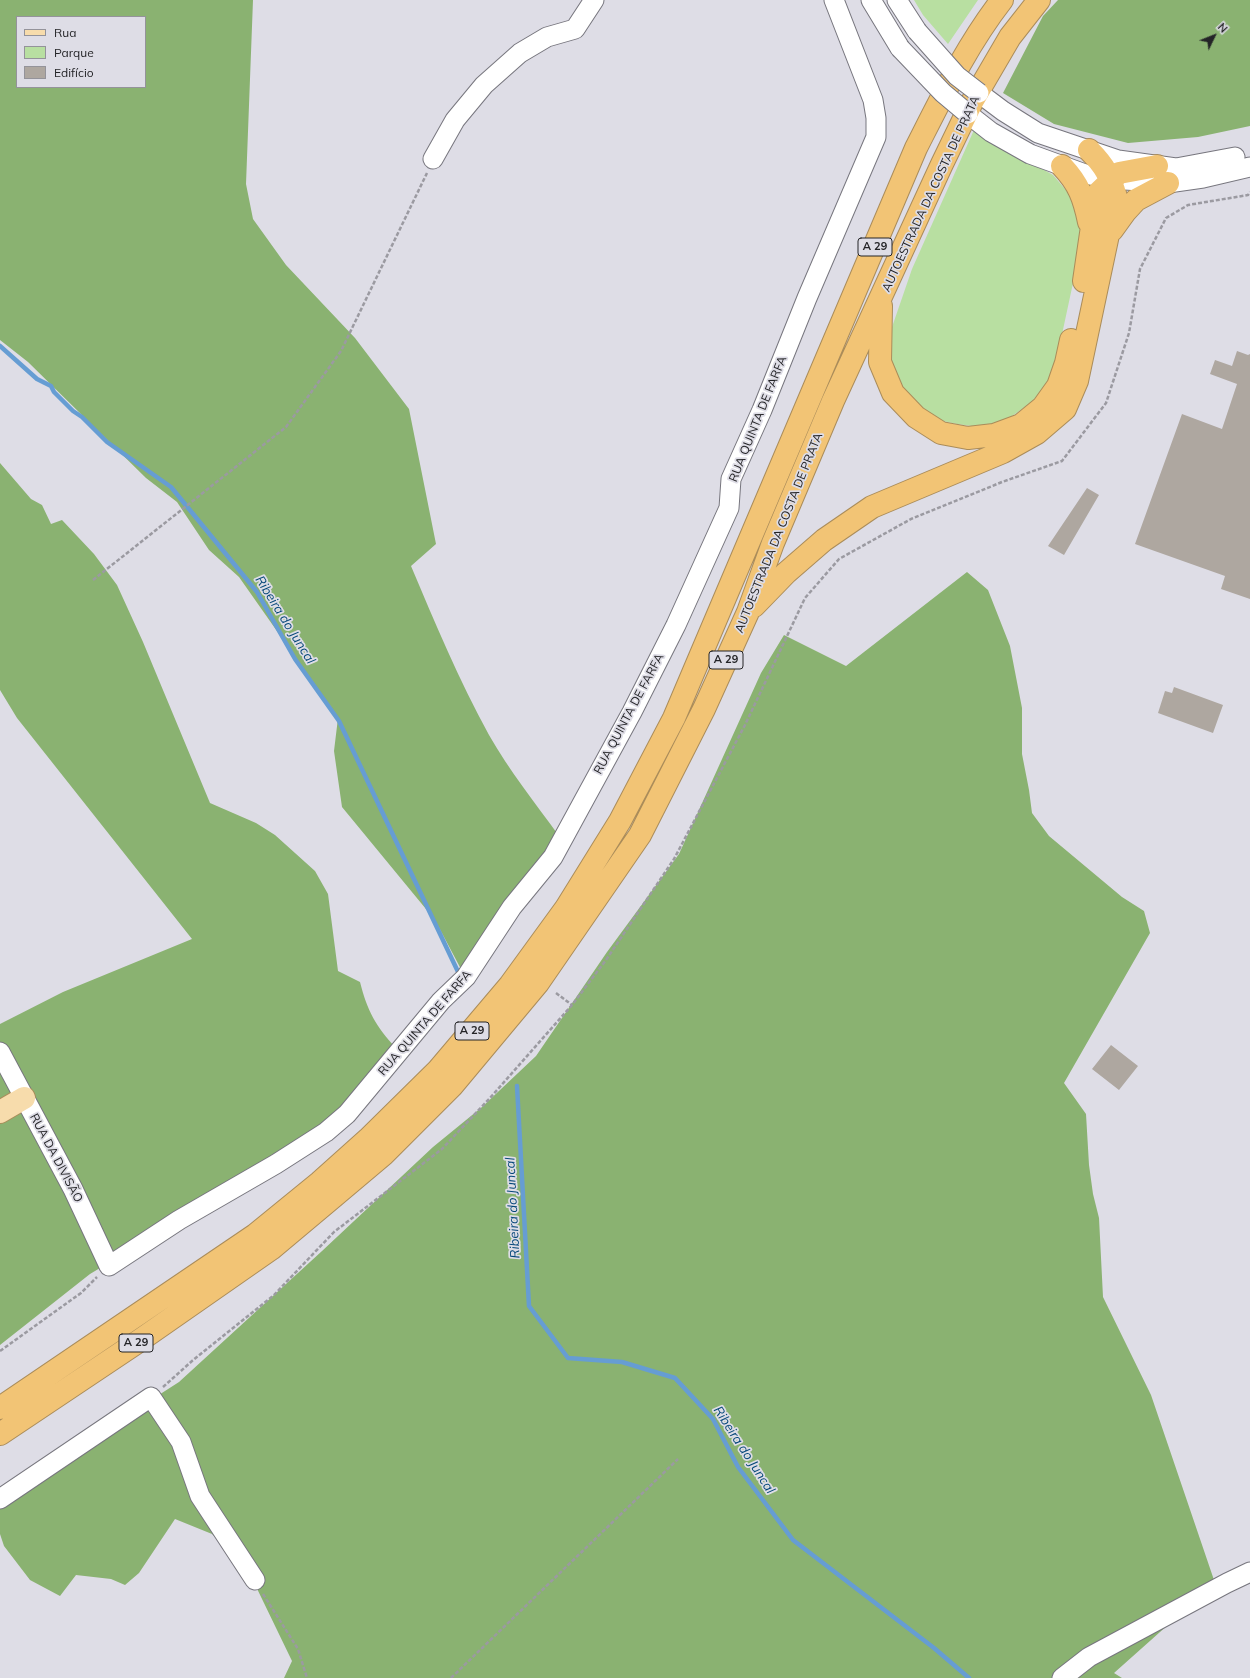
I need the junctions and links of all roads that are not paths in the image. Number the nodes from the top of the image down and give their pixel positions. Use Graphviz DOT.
graph roads {
  1 [pos="594,0"];
  2 [pos="834,0"];
  3 [pos="871,0"];
  4 [pos="897,0"];
  5 [pos="1002,0"];
  6 [pos="1039,0"];
  7 [pos="1089,150"];
  8 [pos="1250,154"];
  9 [pos="433,159"];
  10 [pos="1062,166"];
  11 [pos="1250,167"];
  12 [pos="1163,174"];
  13 [pos="1111,179"];
  14 [pos="1099,234"];
  15 [pos="882,297"];
  16 [pos="748,612"];
  17 [pos="0,1052"];
  18 [pos="24,1098"];
  19 [pos="0,1112"];
  20 [pos="109,1266"];
  21 [pos="0,1408"];
  22 [pos="0,1434"];
  23 [pos="0,1499"];
  24 [pos="1250,1572"];
  25 [pos="255,1580"];
  26 [pos="1062,1678"];
  1 -- 9 [label="street"];
  2 -- 20 [label="street, RUA QUINTA DE FARFA"];
  3 -- 10 [label="street, bridge"];
  4 -- 7 [label="street, bridge"];
  5 -- 21 [label="highway, AUTOESTRADA DA COSTA DE PRATA / A 29"];
  6 -- 15 [label="highway, AUTOESTRADA DA COSTA DE PRATA / A 29"];
  7 -- 12 [label="street"];
  7 -- 13 [label="highway"];
  8 -- 12 [label="street"];
  10 -- 13 [label="street"];
  10 -- 14 [label="highway"];
  11 -- 12 [label="street"];
  12 -- 13 [label="highway"];
  12 -- 14 [label="highway"];
  13 -- 14 [label="highway"];
  14 -- 15 [label="highway"];
  14 -- 16 [label="highway"];
  15 -- 16 [label="highway, AUTOESTRADA DA COSTA DE PRATA / A 29"];
  16 -- 22 [label="highway, AUTOESTRADA DA COSTA DE PRATA / A 29"];
  17 -- 18 [label="street, RUA DA DIVISÃO"];
  18 -- 19 [label="main road"];
  18 -- 20 [label="street, RUA DA DIVISÃO"];
  23 -- 25 [label="street"];
  24 -- 26 [label="street"];
}
